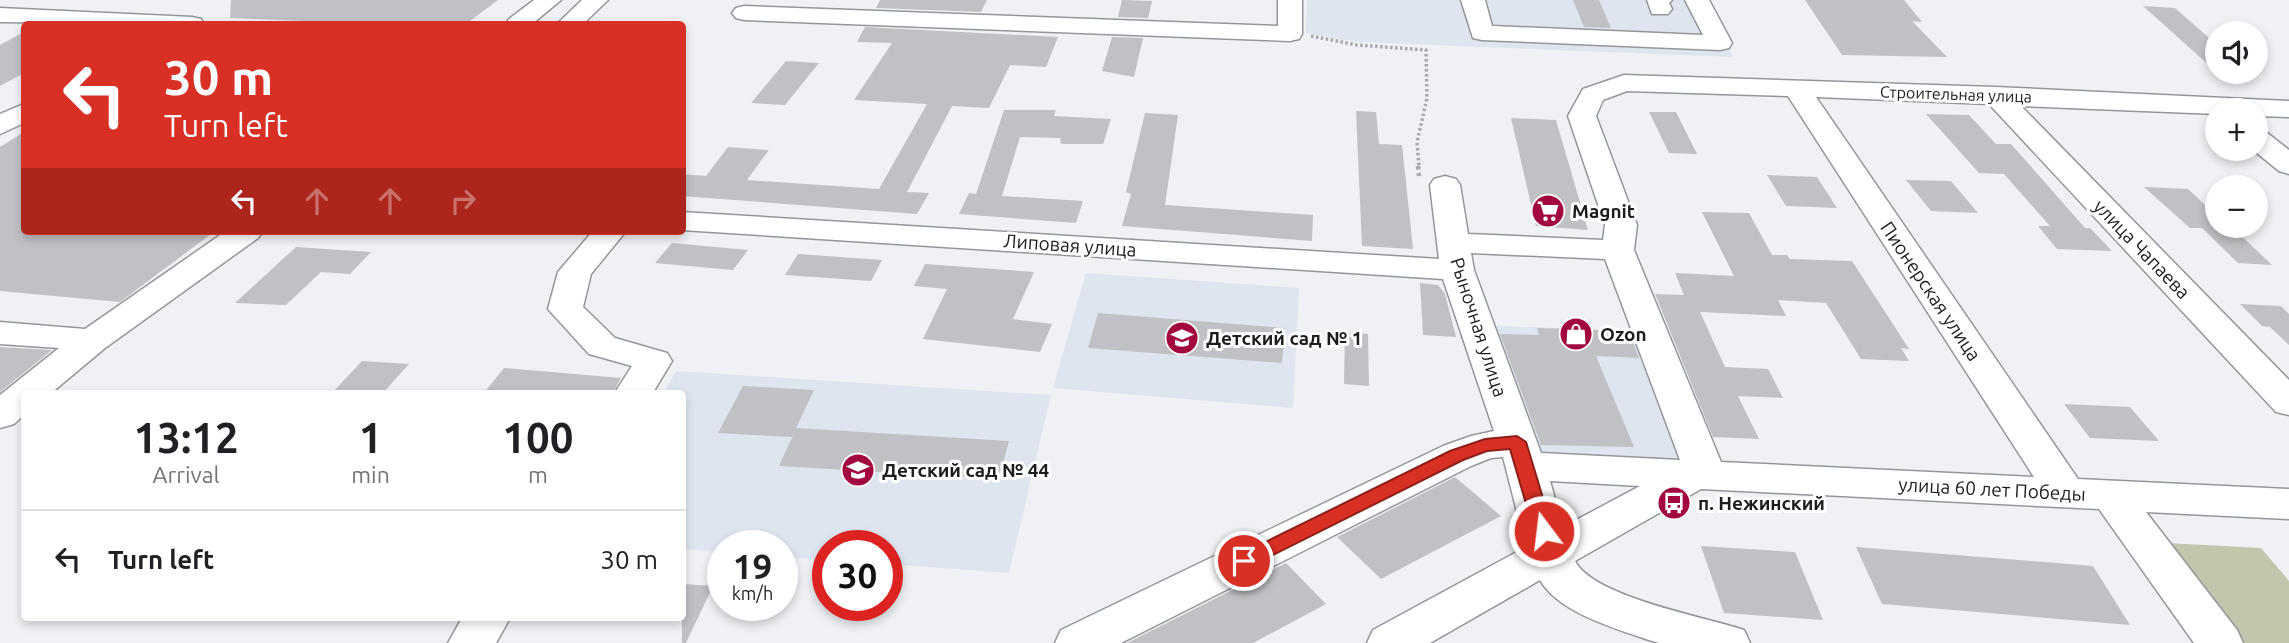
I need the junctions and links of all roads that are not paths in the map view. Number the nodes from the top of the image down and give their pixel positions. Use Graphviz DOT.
graph roads {
  1 [pos="549,0"];
  2 [pos="596,0"];
  3 [pos="1290,0"];
  4 [pos="1473,0"];
  5 [pos="1697,0"];
  6 [pos="744,13"];
  7 [pos="0,15"];
  8 [pos="95,21"];
  9 [pos="522,21"];
  10 [pos="572,21"];
  11 [pos="1797,89"];
  12 [pos="1995,95"];
  13 [pos="2205,107"];
  14 [pos="2268,109"];
  15 [pos="2289,109"];
  16 [pos="21,114"];
  17 [pos="0,126"];
  18 [pos="2268,148"];
  19 [pos="2289,165"];
  20 [pos="1432,182"];
  21 [pos="686,220"];
  22 [pos="241,235"];
  23 [pos="607,235"];
  24 [pos="1618,250"];
  25 [pos="1455,256"];
  26 [pos="0,333"];
  27 [pos="92,340"];
  28 [pos="30,390"];
  29 [pos="636,390"];
  30 [pos="21,397"];
  31 [pos="2289,403"];
  32 [pos="0,415"];
  33 [pos="1522,454"];
  34 [pos="1700,475"];
  35 [pos="2065,492"];
  36 [pos="2111,495"];
  37 [pos="2289,504"];
  38 [pos="1549,553"];
  39 [pos="485,621"];
  40 [pos="471,643"];
  41 [pos="1079,643"];
  42 [pos="1390,643"];
  43 [pos="1727,643"];
  44 [pos="2220,643"];
  1 -- 9 [label="street"];
  2 -- 10 [label="street"];
  3 -- 6 [label="street"];
  4 -- 5 [label="street"];
  7 -- 8 [label="street"];
  11 -- 12 [label="street, Строительная улица"];
  11 -- 24 [label="street, Строительная улица"];
  11 -- 35 [label="street, Пионерская улица"];
  12 -- 13 [label="street, Строительная улица"];
  12 -- 31 [label="street, улица Чапаева"];
  14 -- 15 [label="street, Строительная улица"];
  16 -- 17 [label="street"];
  18 -- 19 [label="street"];
  20 -- 25 [label="street, Рыночная улица"];
  21 -- 25 [label="street, Липовая улица"];
  22 -- 27 [label="street"];
  23 -- 29 [label="street"];
  24 -- 25 [label="street, Липовая улица"];
  24 -- 34 [label="street"];
  25 -- 33 [label="street, Рыночная улица"];
  26 -- 27 [label="street"];
  27 -- 28 [label="street"];
  30 -- 32 [label="street"];
  33 -- 34 [label="street, улица 60 лет Победы"];
  33 -- 38 [label="street, Рыночная улица"];
  33 -- 41 [label="street, улица 60 лет Победы"];
  34 -- 35 [label="street, улица 60 лет Победы"];
  34 -- 38 [label="street"];
  35 -- 36 [label="street, улица 60 лет Победы"];
  36 -- 37 [label="street, улица 60 лет Победы"];
  36 -- 44 [label="street"];
  38 -- 42 [label="street"];
  38 -- 43 [label="street, Рыночная улица"];
  39 -- 40 [label="street"];
}
